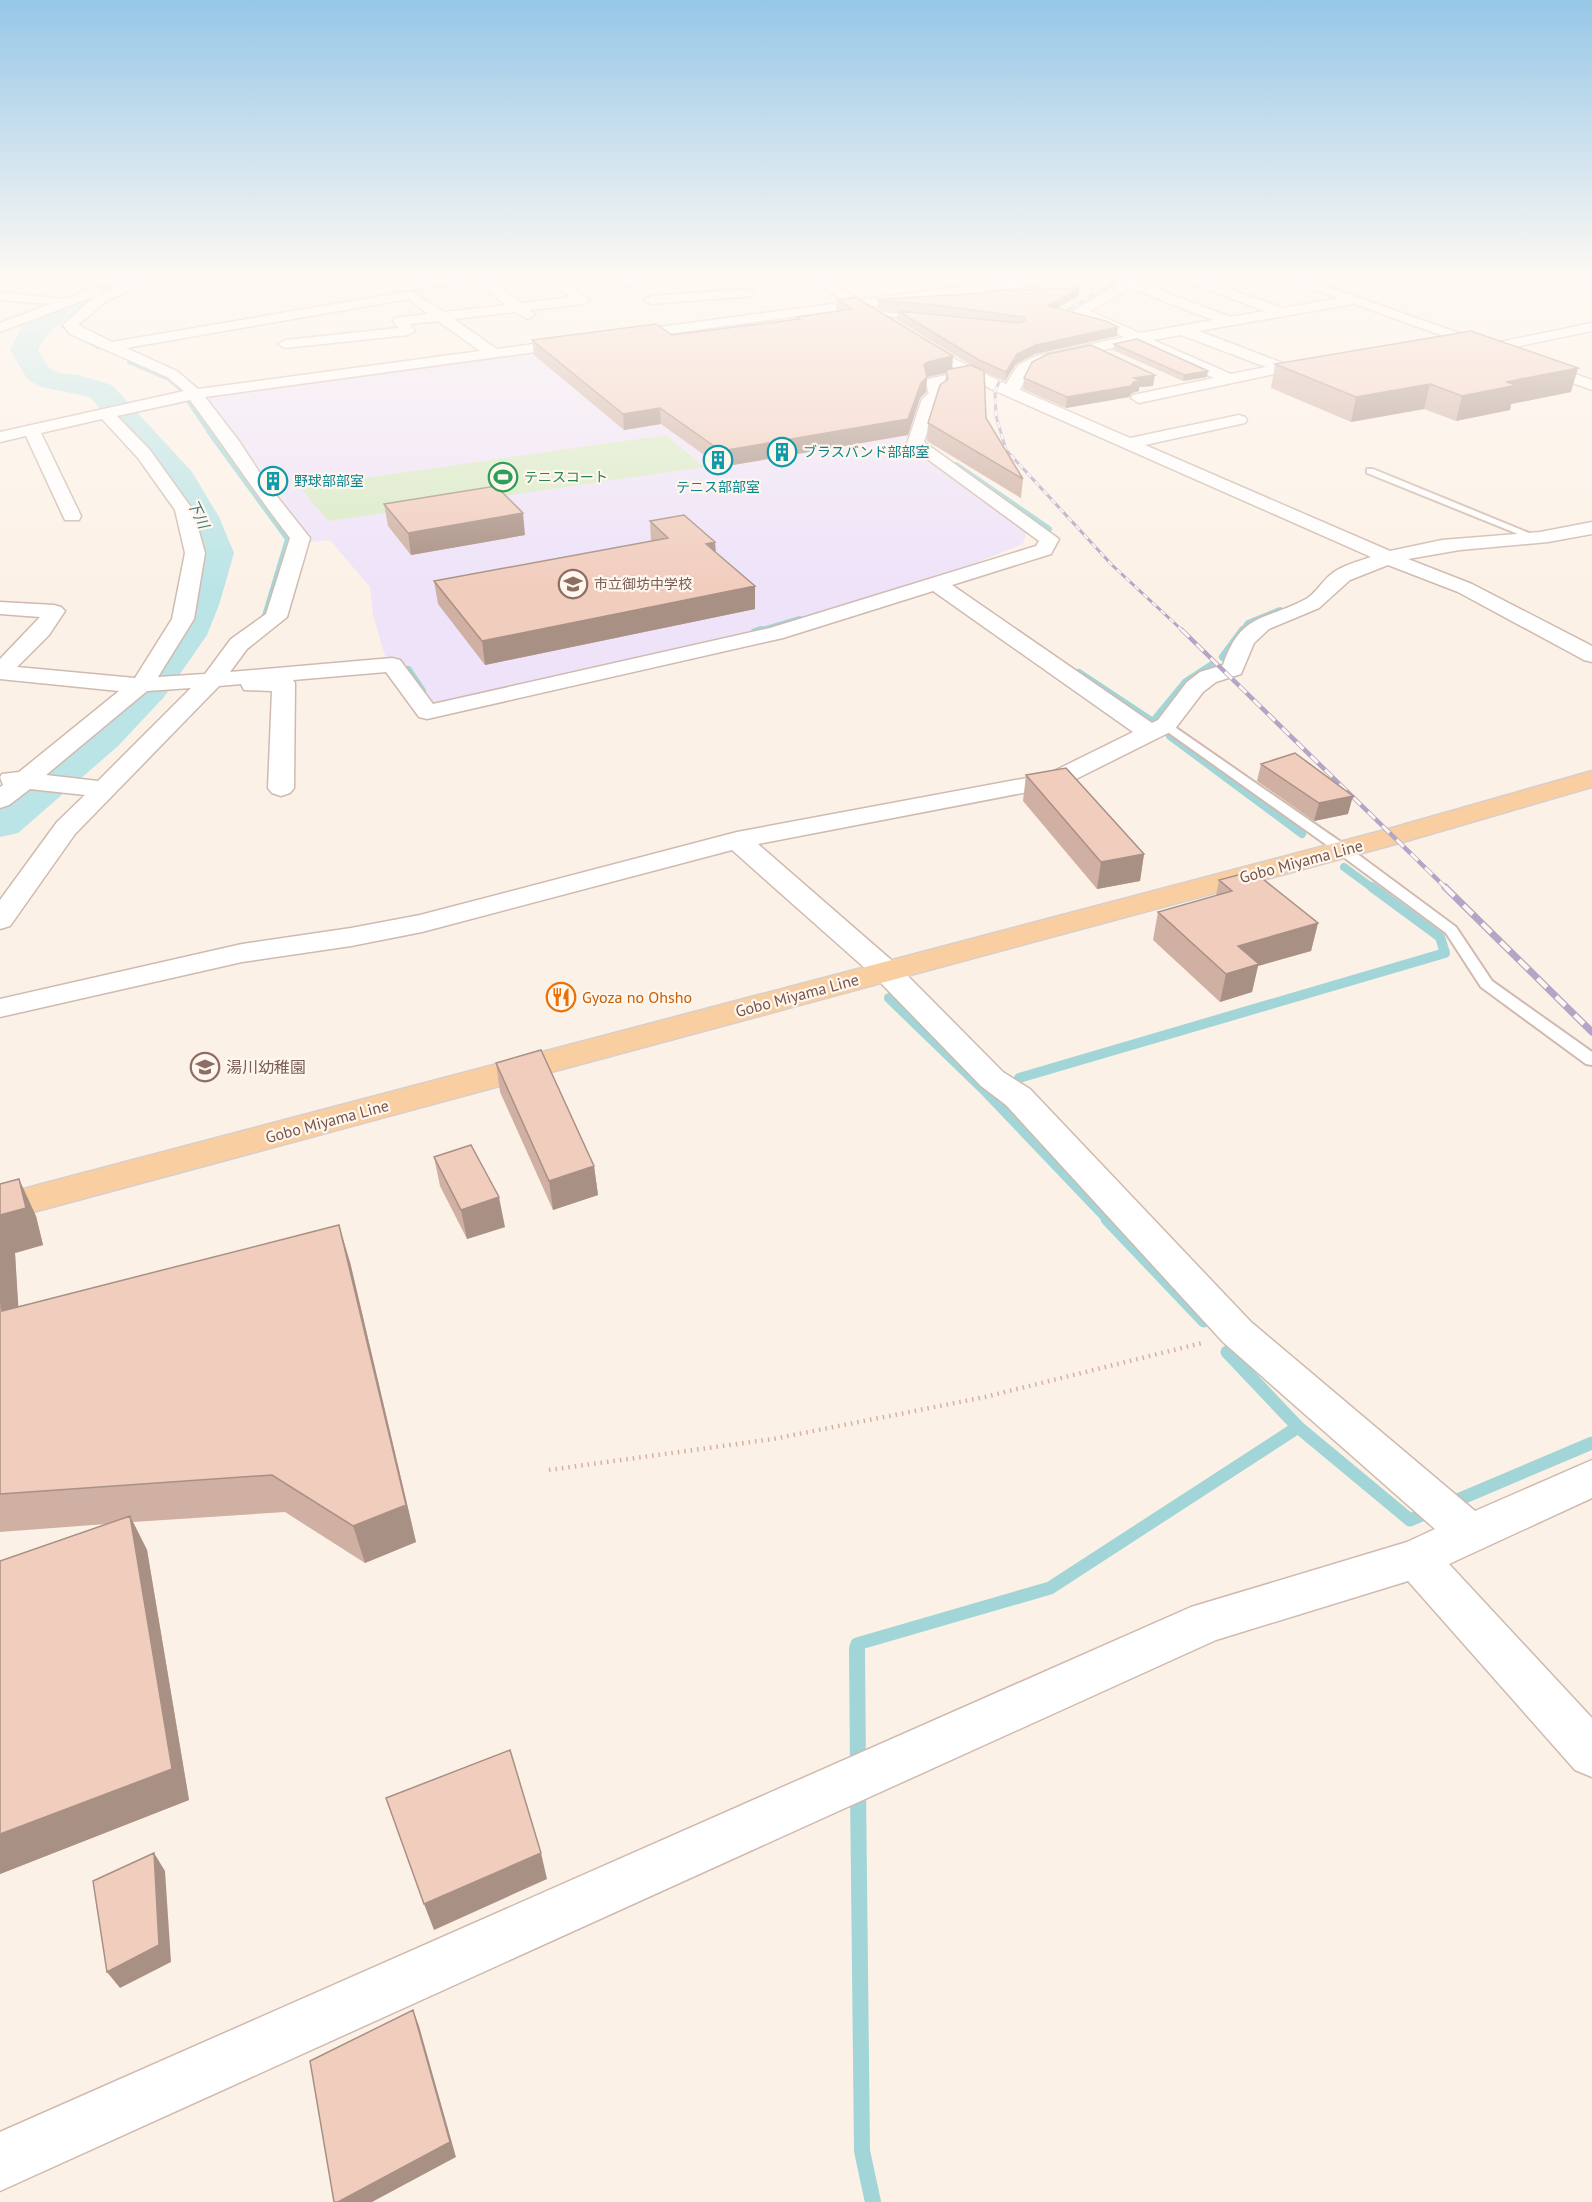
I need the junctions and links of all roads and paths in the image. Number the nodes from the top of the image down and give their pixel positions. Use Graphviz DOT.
graph roads {
  1 [pos="180,380"];
  2 [pos="298,380"];
  3 [pos="944,380"];
  4 [pos="985,380"];
  5 [pos="1016,380"];
  6 [pos="1231,380"];
  7 [pos="1577,380"];
  8 [pos="1161,381"];
  9 [pos="1592,385"];
  10 [pos="1181,390"];
  11 [pos="1012,392"];
  12 [pos="194,394"];
  13 [pos="1139,398"];
  14 [pos="106,415"];
  15 [pos="1239,420"];
  16 [pos="32,431"];
  17 [pos="0,437"];
  18 [pos="1130,443"];
  19 [pos="1370,471"];
  20 [pos="72,516"];
  21 [pos="1592,528"];
  22 [pos="1536,538"];
  23 [pos="1389,558"];
  24 [pos="937,584"];
  25 [pos="0,608"];
  26 [pos="1592,655"];
  27 [pos="0,672"];
  28 [pos="142,684"];
  29 [pos="208,684"];
  30 [pos="1159,729"];
  31 [pos="12,779"];
  32 [pos="1592,779"];
  33 [pos="104,789"];
  34 [pos="280,789"];
  35 [pos="0,800"];
  36 [pos="737,840"];
  37 [pos="1343,850"];
  38 [pos="0,920"];
  39 [pos="886,971"];
  40 [pos="0,1008"];
  41 [pos="1592,1060"];
  42 [pos="0,1208"];
  43 [pos="1237,1332"];
  44 [pos="549,1470"];
  45 [pos="1592,1478"];
  46 [pos="1471,1534"];
  47 [pos="1416,1560"];
  48 [pos="1592,1753"];
  49 [pos="0,2162"];
  1 -- 12 [label="street"];
  2 -- 12 [label="street"];
  3 -- 24 [label="street"];
  4 -- 11 [label="street"];
  5 -- 11 [label="street"];
  6 -- 10 [label="street"];
  7 -- 9 [label="street"];
  8 -- 10 [label="street"];
  10 -- 13 [label="street"];
  11 -- 18 [label="street"];
  12 -- 14 [label="street"];
  12 -- 29 [label="street"];
  14 -- 16 [label="street"];
  14 -- 28 [label="street"];
  15 -- 18 [label="street"];
  16 -- 17 [label="street"];
  16 -- 20 [label="street"];
  18 -- 23 [label="street"];
  19 -- 22 [label="lane"];
  21 -- 22 [label="street"];
  22 -- 23 [label="street"];
  23 -- 26 [label="street"];
  23 -- 30 [label="street"];
  24 -- 29 [label="street"];
  24 -- 30 [label="street"];
  25 -- 27 [label="street"];
  27 -- 28 [label="street"];
  28 -- 29 [label="street"];
  28 -- 31 [label="street"];
  29 -- 33 [label="street"];
  29 -- 34 [label="street"];
  30 -- 36 [label="street"];
  30 -- 37 [label="lane"];
  31 -- 33 [label="street"];
  31 -- 35 [label="street"];
  32 -- 37 [label="main road, Gobo Miyama Line"];
  33 -- 38 [label="street"];
  36 -- 39 [label="street"];
  36 -- 40 [label="street"];
  37 -- 39 [label="main road, Gobo Miyama Line"];
  37 -- 41 [label="lane"];
  39 -- 42 [label="main road, Gobo Miyama Line"];
  39 -- 43 [label="street"];
  43 -- 44 [label="path"];
  43 -- 46 [label="street"];
  45 -- 46 [label="street"];
  46 -- 47 [label="street"];
  47 -- 48 [label="street"];
  47 -- 49 [label="street"];
}
